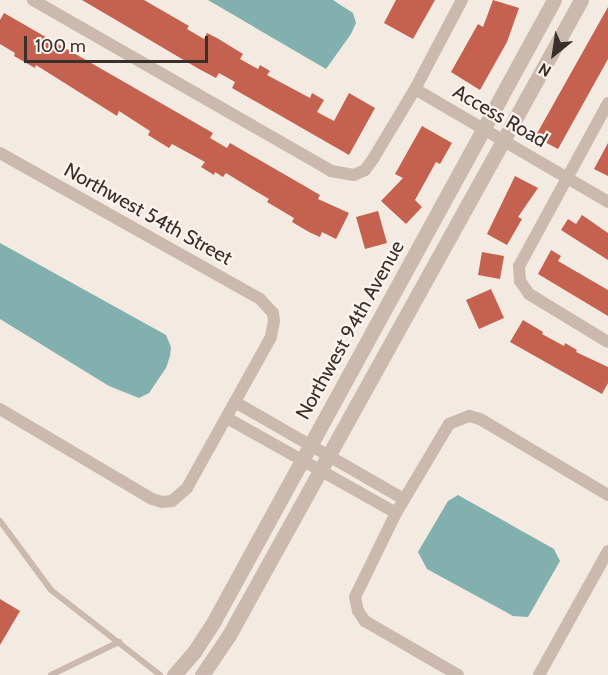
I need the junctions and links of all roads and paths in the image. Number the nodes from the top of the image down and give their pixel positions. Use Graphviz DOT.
graph roads {
  1 [pos="33,0"];
  2 [pos="462,0"];
  3 [pos="554,0"];
  4 [pos="581,0"];
  5 [pos="415,89"];
  6 [pos="608,103"];
  7 [pos="483,128"];
  8 [pos="503,140"];
  9 [pos="0,153"];
  10 [pos="566,178"];
  11 [pos="608,202"];
  12 [pos="608,342"];
  13 [pos="235,402"];
  14 [pos="0,409"];
  15 [pos="227,418"];
  16 [pos="311,445"];
  17 [pos="329,455"];
  18 [pos="303,460"];
  19 [pos="321,470"];
  20 [pos="608,495"];
  21 [pos="404,499"];
  22 [pos="396,513"];
  23 [pos="0,521"];
  24 [pos="608,551"];
  25 [pos="119,642"];
  26 [pos="51,675"];
  27 [pos="160,675"];
  28 [pos="174,675"];
  29 [pos="202,675"];
  30 [pos="458,675"];
  31 [pos="539,675"];
  1 -- 5 [label="street"];
  2 -- 5 [label="street"];
  3 -- 7 [label="street, Northwest 94th Avenue"];
  4 -- 8 [label="street"];
  5 -- 7 [label="street, Access Road"];
  6 -- 10 [label="street"];
  7 -- 8 [label="street, Access Road"];
  7 -- 16 [label="street, Northwest 94th Avenue"];
  8 -- 10 [label="street, Access Road"];
  8 -- 17 [label="street"];
  9 -- 13 [label="street, Northwest 54th Street"];
  10 -- 11 [label="street, Access Road"];
  10 -- 12 [label="street"];
  13 -- 15 [label="street"];
  13 -- 16 [label="street"];
  14 -- 15 [label="street"];
  15 -- 18 [label="street"];
  16 -- 17 [label="street"];
  16 -- 18 [label="street, Northwest 94th Avenue"];
  17 -- 19 [label="street"];
  17 -- 21 [label="street"];
  18 -- 19 [label="street"];
  18 -- 28 [label="street, Northwest 94th Avenue"];
  19 -- 22 [label="street"];
  19 -- 29 [label="street"];
  20 -- 21 [label="street"];
  21 -- 22 [label="street"];
  22 -- 30 [label="street"];
  23 -- 25 [label="lane"];
  24 -- 31 [label="street"];
  25 -- 26 [label="lane"];
  25 -- 27 [label="lane"];
}
